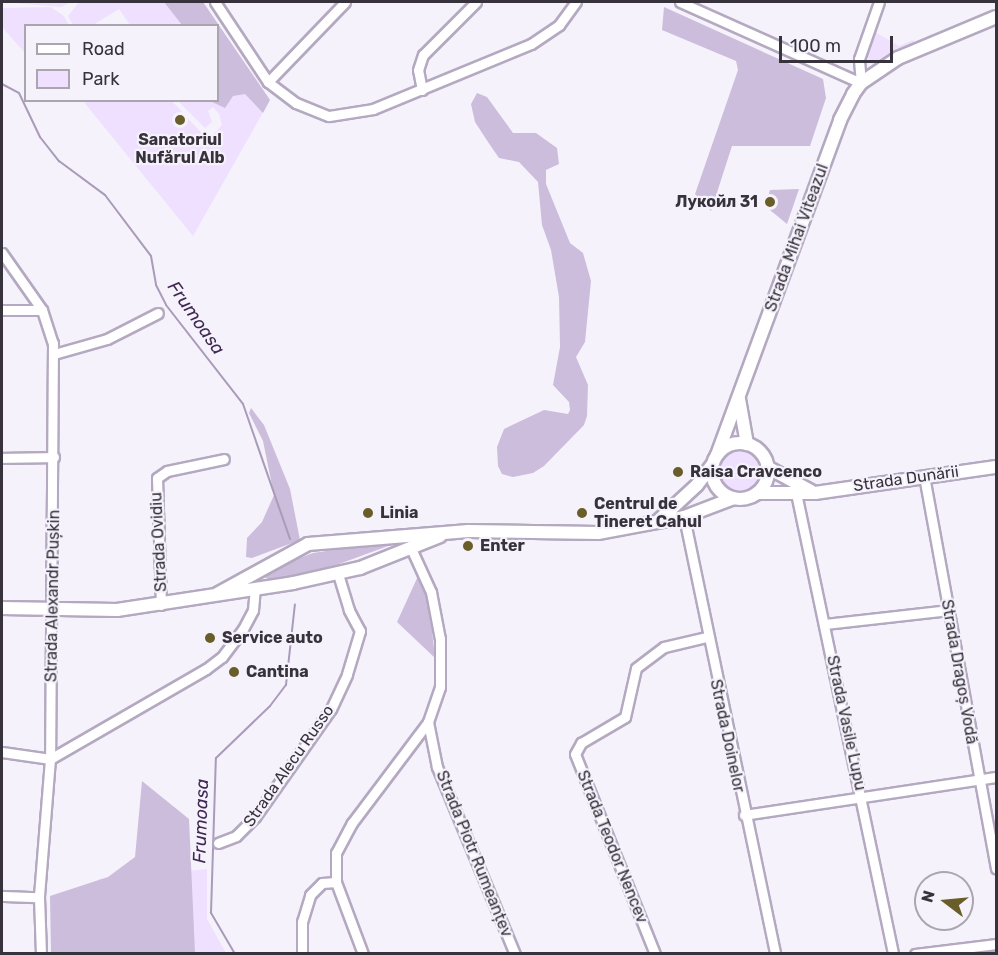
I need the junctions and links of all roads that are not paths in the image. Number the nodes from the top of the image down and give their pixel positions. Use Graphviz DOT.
graph roads {
  1 [pos="215,2"];
  2 [pos="345,2"];
  3 [pos="476,2"];
  4 [pos="576,2"];
  5 [pos="680,2"];
  6 [pos="879,2"];
  7 [pos="996,17"];
  8 [pos="268,82"];
  9 [pos="861,83"];
  10 [pos="422,90"];
  11 [pos="2,253"];
  12 [pos="2,310"];
  13 [pos="42,310"];
  14 [pos="158,313"];
  15 [pos="54,354"];
  16 [pos="738,395"];
  17 [pos="747,444"];
  18 [pos="54,457"];
  19 [pos="2,458"];
  20 [pos="224,459"];
  21 [pos="715,460"];
  22 [pos="767,467"];
  23 [pos="996,467"];
  24 [pos="924,476"];
  25 [pos="757,493"];
  26 [pos="796,493"];
  27 [pos="815,493"];
  28 [pos="734,498"];
  29 [pos="684,517"];
  30 [pos="653,525"];
  31 [pos="453,531"];
  32 [pos="389,535"];
  33 [pos="410,546"];
  34 [pos="391,554"];
  35 [pos="260,572"];
  36 [pos="338,574"];
  37 [pos="260,588"];
  38 [pos="217,594"];
  39 [pos="161,605"];
  40 [pos="2,608"];
  41 [pos="53,609"];
  42 [pos="949,610"];
  43 [pos="825,624"];
  44 [pos="706,637"];
  45 [pos="428,723"];
  46 [pos="2,752"];
  47 [pos="50,759"];
  48 [pos="996,777"];
  49 [pos="979,780"];
  50 [pos="862,797"];
  51 [pos="744,815"];
  52 [pos="218,843"];
  53 [pos="996,868"];
  54 [pos="336,882"];
  55 [pos="2,896"];
  56 [pos="39,897"];
  57 [pos="996,944"];
  58 [pos="41,954"];
  59 [pos="302,954"];
  60 [pos="363,954"];
  61 [pos="515,954"];
  62 [pos="655,954"];
  63 [pos="775,954"];
  64 [pos="893,954"];
  65 [pos="915,954"];
  1 -- 8 [label="street"];
  2 -- 8 [label="street"];
  3 -- 10 [label="street"];
  4 -- 10 [label="street"];
  5 -- 9 [label="street"];
  6 -- 9 [label="street, Strada Mihai Viteazul"];
  7 -- 9 [label="main road, Strada Mihai Viteazul"];
  8 -- 10 [label="street"];
  9 -- 16 [label="main road, Strada Mihai Viteazul"];
  11 -- 13 [label="street, Strada Alexandr Pușkin"];
  12 -- 13 [label="street"];
  13 -- 15 [label="street, Strada Alexandr Pușkin"];
  14 -- 15 [label="street"];
  15 -- 18 [label="street, Strada Alexandr Pușkin"];
  16 -- 17 [label="main road"];
  16 -- 21 [label="main road, Strada Mihai Viteazul"];
  17 -- 21 [label="main road"];
  17 -- 22 [label="main road"];
  18 -- 19 [label="street"];
  18 -- 41 [label="street, Strada Alexandr Pușkin"];
  20 -- 39 [label="street, Strada Ovidiu"];
  21 -- 28 [label="main road"];
  21 -- 30 [label="main road"];
  22 -- 25 [label="main road"];
  22 -- 27 [label="main road"];
  23 -- 24 [label="main road, Strada Dunării"];
  24 -- 27 [label="main road, Strada Dunării"];
  24 -- 42 [label="street, Strada Dragoș Vodă"];
  25 -- 26 [label="main road, Strada Dunării"];
  25 -- 28 [label="main road"];
  26 -- 27 [label="main road, Strada Dunării"];
  26 -- 43 [label="street, Strada Vasile Lupu"];
  28 -- 29 [label="main road"];
  29 -- 30 [label="main road"];
  29 -- 44 [label="street, Strada Doinelor"];
  30 -- 31 [label="main road"];
  31 -- 32 [label="main road"];
  31 -- 33 [label="main road"];
  32 -- 34 [label="main road"];
  32 -- 35 [label="main road"];
  33 -- 34 [label="main road"];
  33 -- 45 [label="street"];
  34 -- 36 [label="main road"];
  35 -- 37 [label="main road"];
  35 -- 38 [label="main road"];
  36 -- 37 [label="main road"];
  36 -- 52 [label="street, Strada Alecu Russo"];
  37 -- 38 [label="main road"];
  37 -- 47 [label="street"];
  38 -- 39 [label="main road"];
  39 -- 41 [label="main road"];
  40 -- 41 [label="main road"];
  41 -- 47 [label="street, Strada Alexandr Pușkin"];
  42 -- 43 [label="street"];
  42 -- 49 [label="street, Strada Dragoș Vodă"];
  43 -- 50 [label="street, Strada Vasile Lupu"];
  44 -- 51 [label="street, Strada Doinelor"];
  44 -- 62 [label="street, Strada Teodor Nencev"];
  45 -- 54 [label="street"];
  45 -- 61 [label="street, Strada Piotr Rumeanțev"];
  46 -- 47 [label="street"];
  47 -- 56 [label="street, Strada Alexandr Pușkin"];
  48 -- 49 [label="street"];
  49 -- 50 [label="street"];
  49 -- 53 [label="street, Strada Dragoș Vodă"];
  50 -- 51 [label="street"];
  50 -- 64 [label="street, Strada Vasile Lupu"];
  51 -- 63 [label="street, Strada Doinelor"];
  54 -- 59 [label="street"];
  54 -- 60 [label="street"];
  55 -- 56 [label="street"];
  56 -- 58 [label="street, Strada Alexandr Pușkin"];
  57 -- 65 [label="street"];
}
